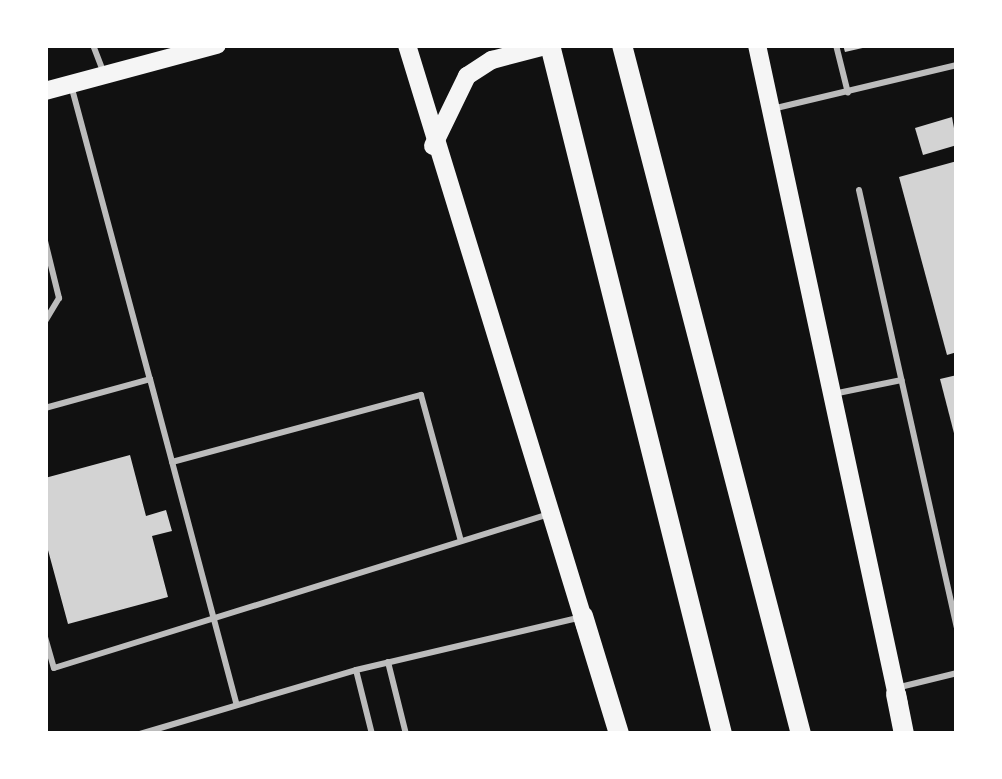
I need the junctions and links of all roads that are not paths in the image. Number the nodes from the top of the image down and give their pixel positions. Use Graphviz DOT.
graph roads {
  1 [pos="93,45"];
  2 [pos="216,45"];
  3 [pos="407,45"];
  4 [pos="550,45"];
  5 [pos="622,45"];
  6 [pos="742,45"];
  7 [pos="836,45"];
  8 [pos="759,53"];
  9 [pos="957,65"];
  10 [pos="104,75"];
  11 [pos="70,84"];
  12 [pos="45,91"];
  13 [pos="848,93"];
  14 [pos="771,110"];
  15 [pos="433,146"];
  16 [pos="859,190"];
  17 [pos="45,241"];
  18 [pos="45,321"];
  19 [pos="150,378"];
  20 [pos="902,380"];
  21 [pos="832,394"];
  22 [pos="45,408"];
  23 [pos="172,462"];
  24 [pos="550,514"];
  25 [pos="462,541"];
  26 [pos="583,616"];
  27 [pos="212,618"];
  28 [pos="957,627"];
  29 [pos="45,637"];
  30 [pos="388,662"];
  31 [pos="356,670"];
  32 [pos="957,672"];
  33 [pos="895,691"];
  34 [pos="237,706"];
  35 [pos="140,734"];
  36 [pos="372,734"];
  37 [pos="406,734"];
  38 [pos="610,734"];
  39 [pos="620,734"];
  40 [pos="722,734"];
  41 [pos="801,734"];
  42 [pos="905,734"];
  1 -- 10 [label="lane"];
  2 -- 10 [label="main road"];
  3 -- 15 [label="main road"];
  4 -- 15 [label="main road"];
  4 -- 40 [label="highway"];
  5 -- 41 [label="highway"];
  6 -- 8 [label="main road"];
  7 -- 13 [label="lane"];
  8 -- 14 [label="main road"];
  9 -- 13 [label="lane"];
  10 -- 11 [label="main road"];
  11 -- 12 [label="main road"];
  11 -- 19 [label="lane"];
  13 -- 14 [label="lane"];
  14 -- 21 [label="main road"];
  15 -- 24 [label="main road"];
  16 -- 20 [label="lane"];
  17 -- 18 [label="lane"];
  19 -- 22 [label="lane"];
  19 -- 23 [label="lane"];
  20 -- 21 [label="lane"];
  20 -- 28 [label="lane"];
  21 -- 33 [label="main road"];
  23 -- 25 [label="lane"];
  23 -- 27 [label="lane"];
  24 -- 25 [label="lane"];
  24 -- 26 [label="main road"];
  25 -- 27 [label="lane"];
  26 -- 30 [label="lane"];
  26 -- 38 [label="main road"];
  26 -- 39 [label="highway"];
  27 -- 29 [label="lane"];
  27 -- 34 [label="lane"];
  30 -- 31 [label="lane"];
  30 -- 37 [label="lane"];
  31 -- 34 [label="lane"];
  31 -- 36 [label="lane"];
  32 -- 33 [label="lane"];
  33 -- 42 [label="highway"];
  34 -- 35 [label="lane"];
}
